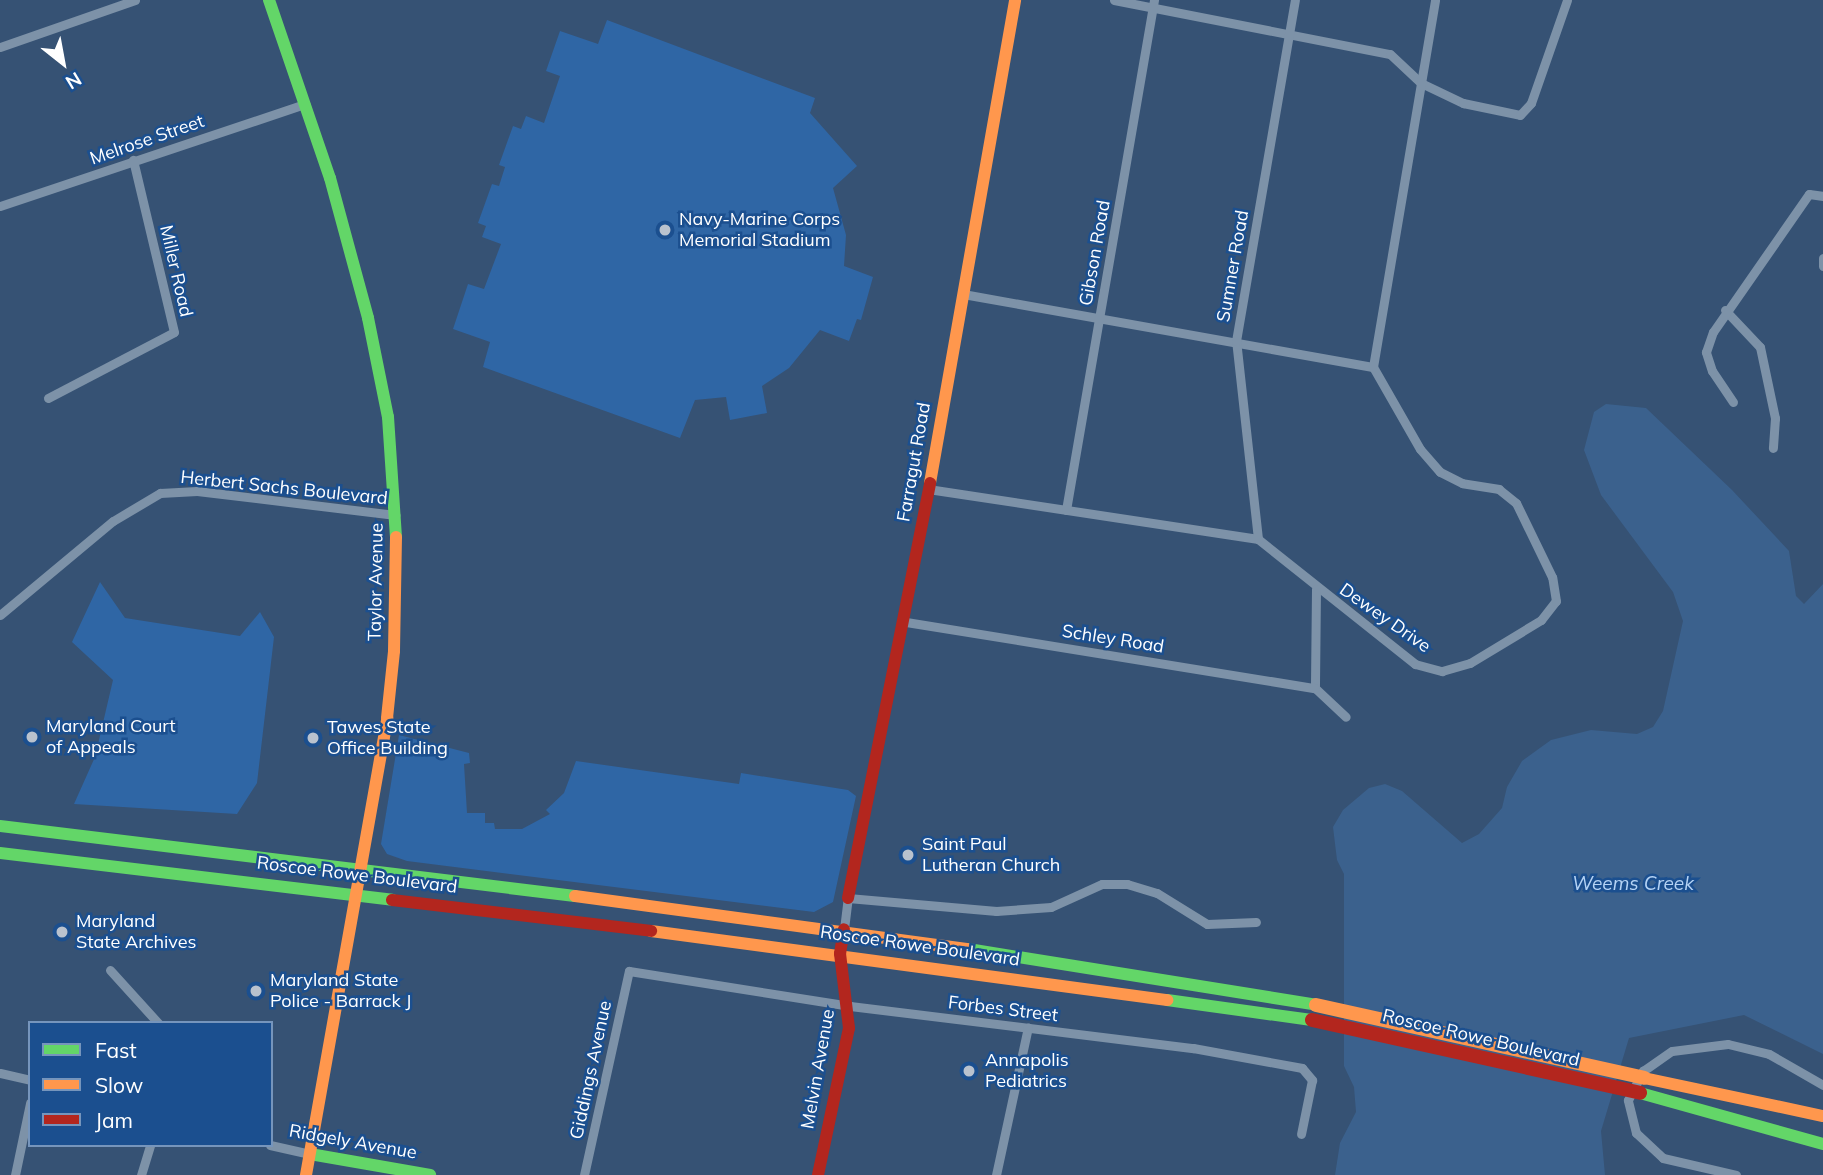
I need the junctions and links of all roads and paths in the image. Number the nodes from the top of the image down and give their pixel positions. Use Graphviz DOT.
graph roads {
  1 [pos="135,0"];
  2 [pos="269,0"];
  3 [pos="1015,0"];
  4 [pos="1114,0"];
  5 [pos="1295,0"];
  6 [pos="1435,0"];
  7 [pos="1567,0"];
  8 [pos="1154,3"];
  9 [pos="1290,31"];
  10 [pos="0,47"];
  11 [pos="1421,83"];
  12 [pos="305,104"];
  13 [pos="133,160"];
  14 [pos="1823,196"];
  15 [pos="0,206"];
  16 [pos="1823,258"];
  17 [pos="1823,266"];
  18 [pos="963,294"];
  19 [pos="1725,310"];
  20 [pos="1100,318"];
  21 [pos="1236,341"];
  22 [pos="1373,367"];
  23 [pos="48,398"];
  24 [pos="1733,402"];
  25 [pos="1773,448"];
  26 [pos="928,489"];
  27 [pos="1066,510"];
  28 [pos="396,515"];
  29 [pos="1258,539"];
  30 [pos="1315,589"];
  31 [pos="0,615"];
  32 [pos="906,622"];
  33 [pos="1315,688"];
  34 [pos="1346,717"];
  35 [pos="0,826"];
  36 [pos="0,852"];
  37 [pos="360,872"];
  38 [pos="356,894"];
  39 [pos="848,898"];
  40 [pos="1255,922"];
  41 [pos="844,929"];
  42 [pos="840,954"];
  43 [pos="110,970"];
  44 [pos="629,971"];
  45 [pos="850,1006"];
  46 [pos="1314,1012"];
  47 [pos="156,1021"];
  48 [pos="1028,1027"];
  49 [pos="0,1073"];
  50 [pos="28,1080"];
  51 [pos="1823,1085"];
  52 [pos="1642,1086"];
  53 [pos="28,1113"];
  54 [pos="1823,1116"];
  55 [pos="1301,1134"];
  56 [pos="1823,1144"];
  57 [pos="273,1146"];
  58 [pos="149,1147"];
  59 [pos="310,1154"];
  60 [pos="15,1175"];
  61 [pos="141,1175"];
  62 [pos="306,1175"];
  63 [pos="430,1175"];
  64 [pos="584,1175"];
  65 [pos="818,1175"];
  66 [pos="996,1175"];
  67 [pos="1731,1175"];
  1 -- 10 [label="street"];
  2 -- 12 [label="main road, Taylor Avenue"];
  3 -- 18 [label="main road, Farragut Road"];
  4 -- 8 [label="street"];
  5 -- 9 [label="street, Sumner Road"];
  6 -- 11 [label="street"];
  7 -- 11 [label="street"];
  8 -- 9 [label="street"];
  8 -- 20 [label="street, Gibson Road"];
  9 -- 11 [label="street"];
  9 -- 21 [label="street, Sumner Road"];
  11 -- 22 [label="street"];
  12 -- 13 [label="street, Melrose Street"];
  12 -- 28 [label="main road, Taylor Avenue"];
  13 -- 15 [label="street, Melrose Street"];
  13 -- 23 [label="street, Miller Road"];
  14 -- 19 [label="street"];
  16 -- 17 [label="street"];
  18 -- 20 [label="street"];
  18 -- 26 [label="main road, Farragut Road"];
  19 -- 24 [label="street"];
  19 -- 25 [label="street"];
  20 -- 21 [label="street"];
  20 -- 27 [label="street, Gibson Road"];
  21 -- 22 [label="street"];
  21 -- 29 [label="street, Sumner Road"];
  22 -- 30 [label="street, Dewey Drive"];
  26 -- 27 [label="street"];
  26 -- 32 [label="main road, Farragut Road"];
  27 -- 29 [label="street"];
  28 -- 31 [label="street, Herbert Sachs Boulevard"];
  28 -- 37 [label="main road, Taylor Avenue"];
  29 -- 30 [label="street, Dewey Drive"];
  30 -- 33 [label="street"];
  32 -- 33 [label="street, Schley Road"];
  32 -- 39 [label="main road, Farragut Road"];
  33 -- 34 [label="street"];
  35 -- 37 [label="main road, Roscoe Rowe Boulevard"];
  36 -- 38 [label="main road, Roscoe Rowe Boulevard"];
  37 -- 38 [label="main road, Taylor Avenue"];
  37 -- 41 [label="main road, Roscoe Rowe Boulevard"];
  38 -- 42 [label="main road, Roscoe Rowe Boulevard"];
  38 -- 59 [label="main road, Taylor Avenue"];
  39 -- 40 [label="street"];
  39 -- 41 [label="street, Farragut Road"];
  41 -- 42 [label="main road, Melvin Avenue"];
  41 -- 46 [label="main road, Roscoe Rowe Boulevard"];
  42 -- 45 [label="main road, Melvin Avenue"];
  42 -- 46 [label="main road, Roscoe Rowe Boulevard"];
  43 -- 47 [label="street"];
  44 -- 45 [label="street, Forbes Street"];
  44 -- 64 [label="street, Giddings Avenue"];
  45 -- 48 [label="street, Forbes Street"];
  45 -- 65 [label="main road, Melvin Avenue"];
  46 -- 52 [label="main road, Roscoe Rowe Boulevard, bridge"];
  48 -- 55 [label="street, Forbes Street"];
  48 -- 66 [label="street"];
  49 -- 50 [label="street"];
  51 -- 67 [label="street"];
  52 -- 54 [label="main road, Roscoe Rowe Boulevard"];
  52 -- 56 [label="main road, Roscoe Rowe Boulevard"];
  53 -- 60 [label="street"];
  57 -- 59 [label="street, Ridgely Avenue"];
  58 -- 61 [label="street"];
  59 -- 62 [label="main road, Taylor Avenue"];
  59 -- 63 [label="main road, Ridgely Avenue"];
}
